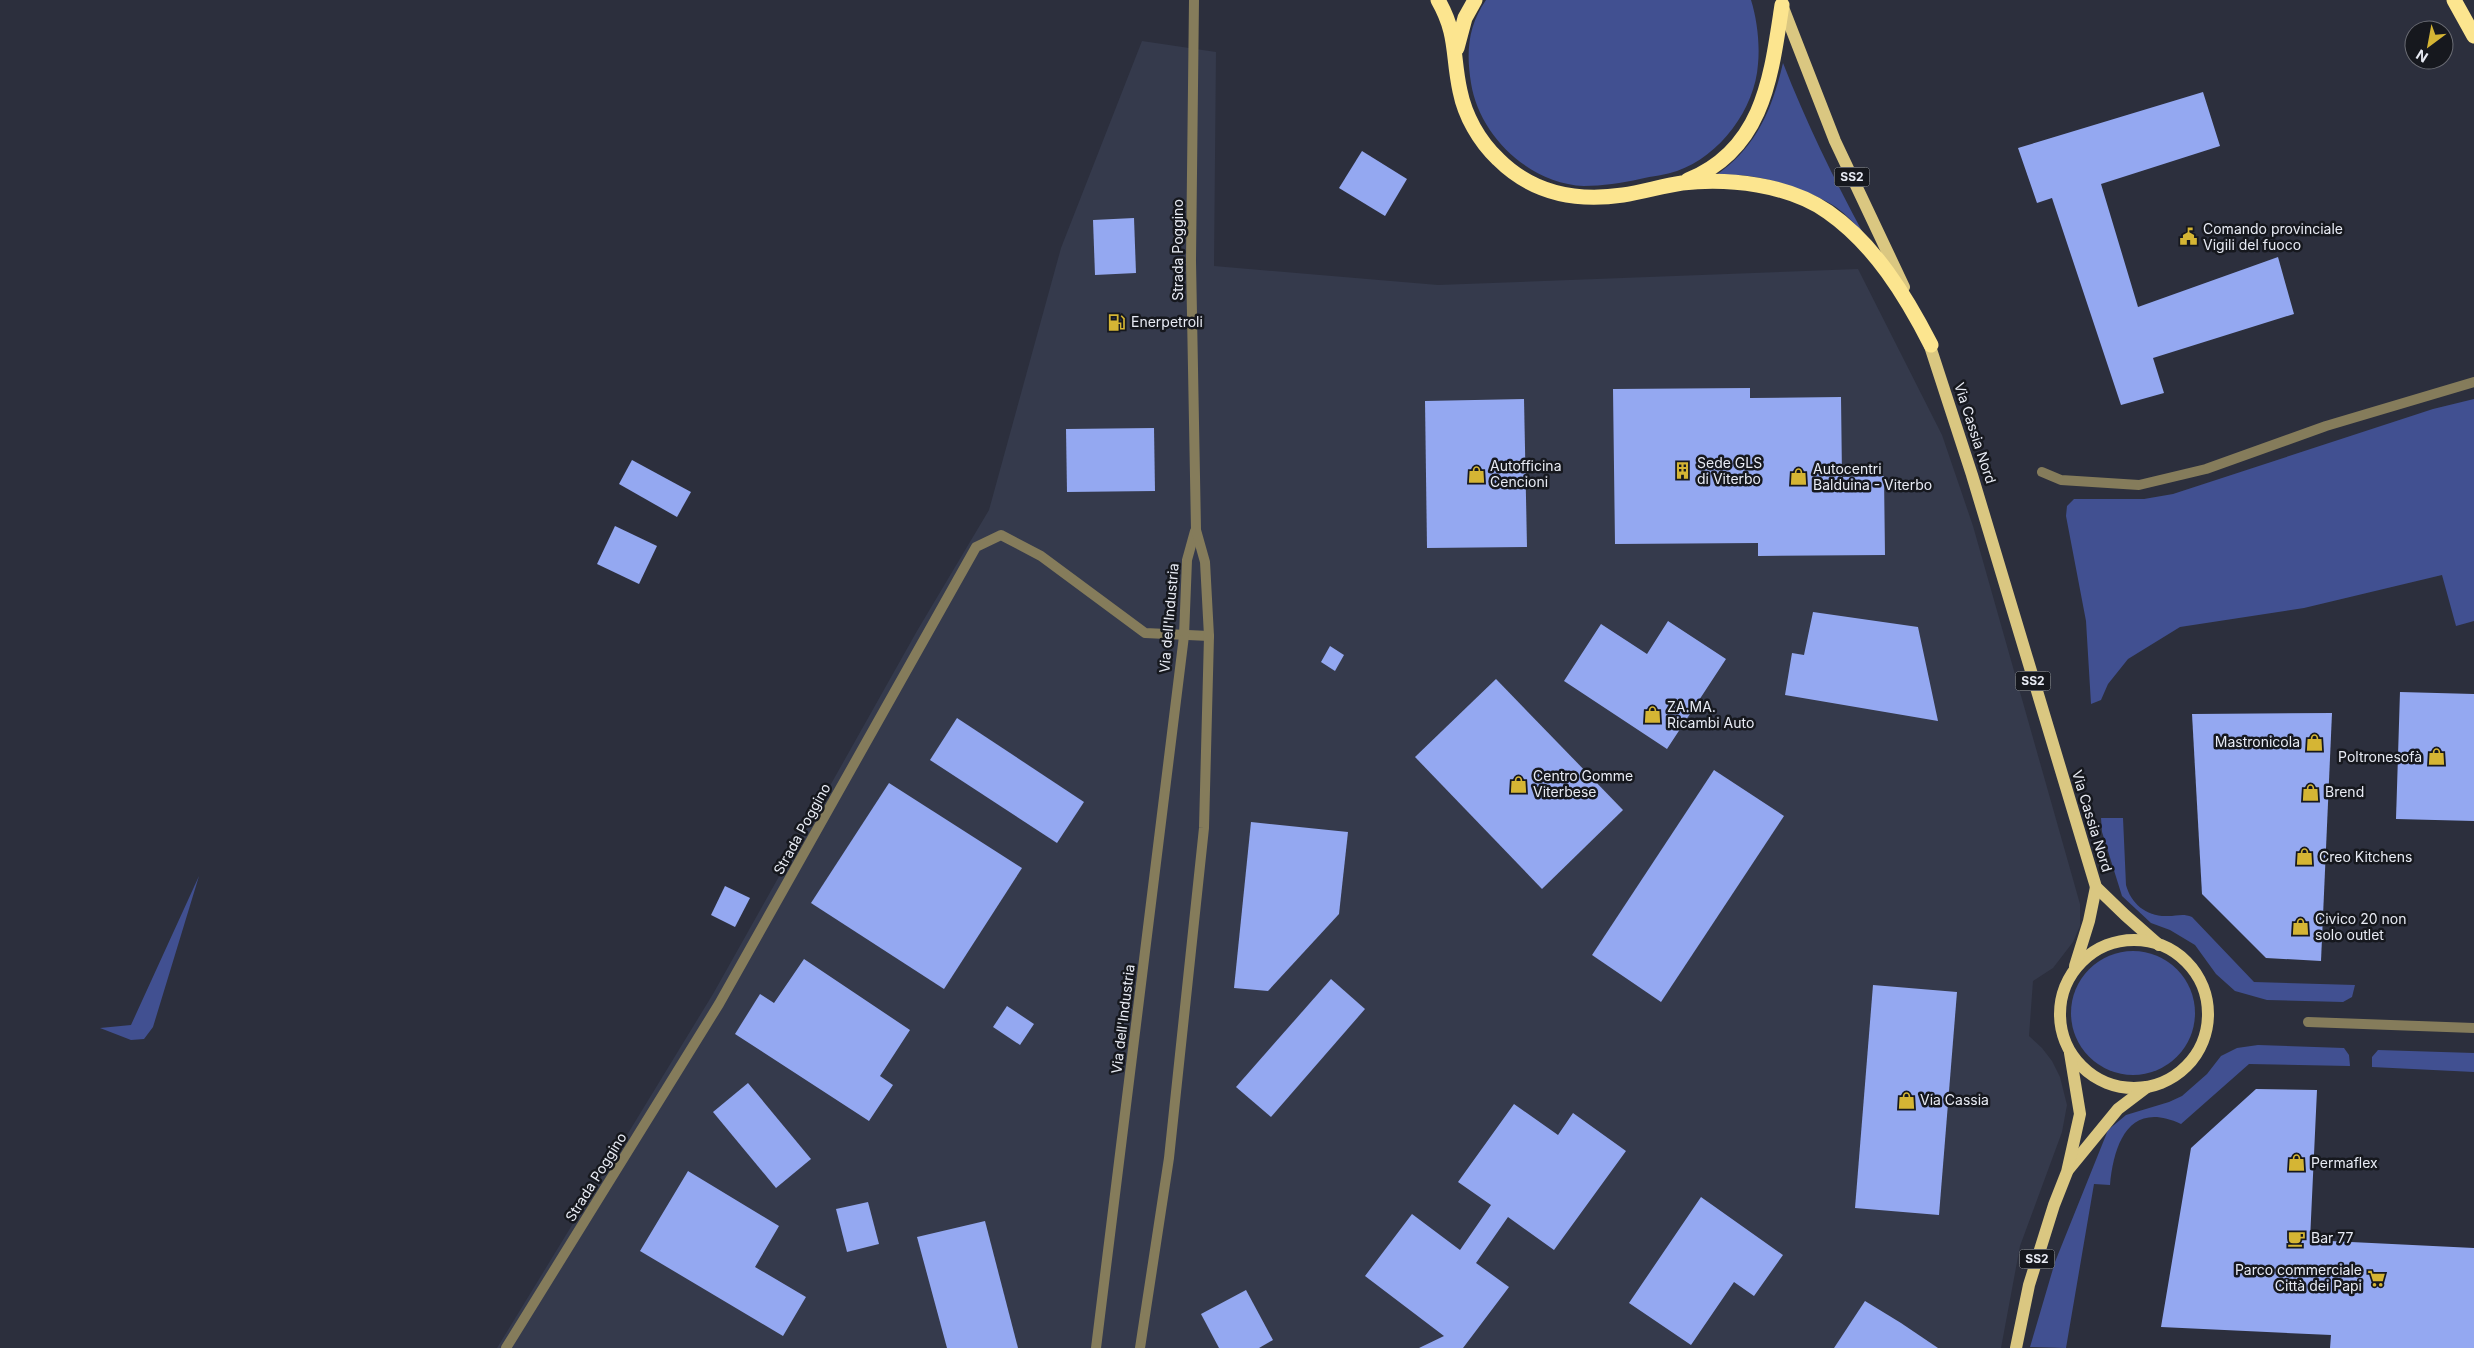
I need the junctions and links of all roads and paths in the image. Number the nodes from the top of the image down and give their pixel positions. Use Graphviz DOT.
graph roads {
  1 [pos="1194,0"];
  2 [pos="1438,0"];
  3 [pos="1475,0"];
  4 [pos="2454,0"];
  5 [pos="1781,2"];
  6 [pos="2474,36"];
  7 [pos="1456,52"];
  8 [pos="1680,184"];
  9 [pos="1930,345"];
  10 [pos="2474,382"];
  11 [pos="2042,472"];
  12 [pos="1196,530"];
  13 [pos="1184,636"];
  14 [pos="1209,636"];
  15 [pos="2096,886"];
  16 [pos="2159,944"];
  17 [pos="2073,972"];
  18 [pos="2308,1022"];
  19 [pos="2474,1028"];
  20 [pos="2068,1047"];
  21 [pos="2147,1087"];
  22 [pos="2067,1172"];
  23 [pos="506,1348"];
  24 [pos="1096,1348"];
  25 [pos="1140,1348"];
  26 [pos="2016,1348"];
  1 -- 12 [label="street, Strada Poggino"];
  2 -- 7 [label="highway"];
  3 -- 7 [label="highway"];
  4 -- 6 [label="highway"];
  5 -- 8 [label="highway"];
  5 -- 9 [label="main road, Via Cassia Nord / SS2"];
  7 -- 8 [label="highway"];
  8 -- 9 [label="highway"];
  9 -- 15 [label="main road, Via Cassia Nord / SS2"];
  10 -- 11 [label="street"];
  12 -- 13 [label="street, Via dell'Industria"];
  12 -- 14 [label="street"];
  13 -- 14 [label="street, Strada Poggino"];
  13 -- 23 [label="street, Strada Poggino"];
  13 -- 24 [label="street, Via dell'Industria"];
  14 -- 25 [label="street"];
  15 -- 16 [label="main road, Via Cassia Nord / SS2"];
  15 -- 17 [label="main road, Via Cassia Nord / SS2"];
  16 -- 17 [label="main road, SS2"];
  16 -- 21 [label="main road, SS2"];
  17 -- 20 [label="main road, SS2"];
  18 -- 19 [label="street"];
  20 -- 21 [label="main road, SS2"];
  20 -- 22 [label="main road, SS2"];
  21 -- 22 [label="main road, SS2"];
  22 -- 26 [label="main road, SS2"];
}
